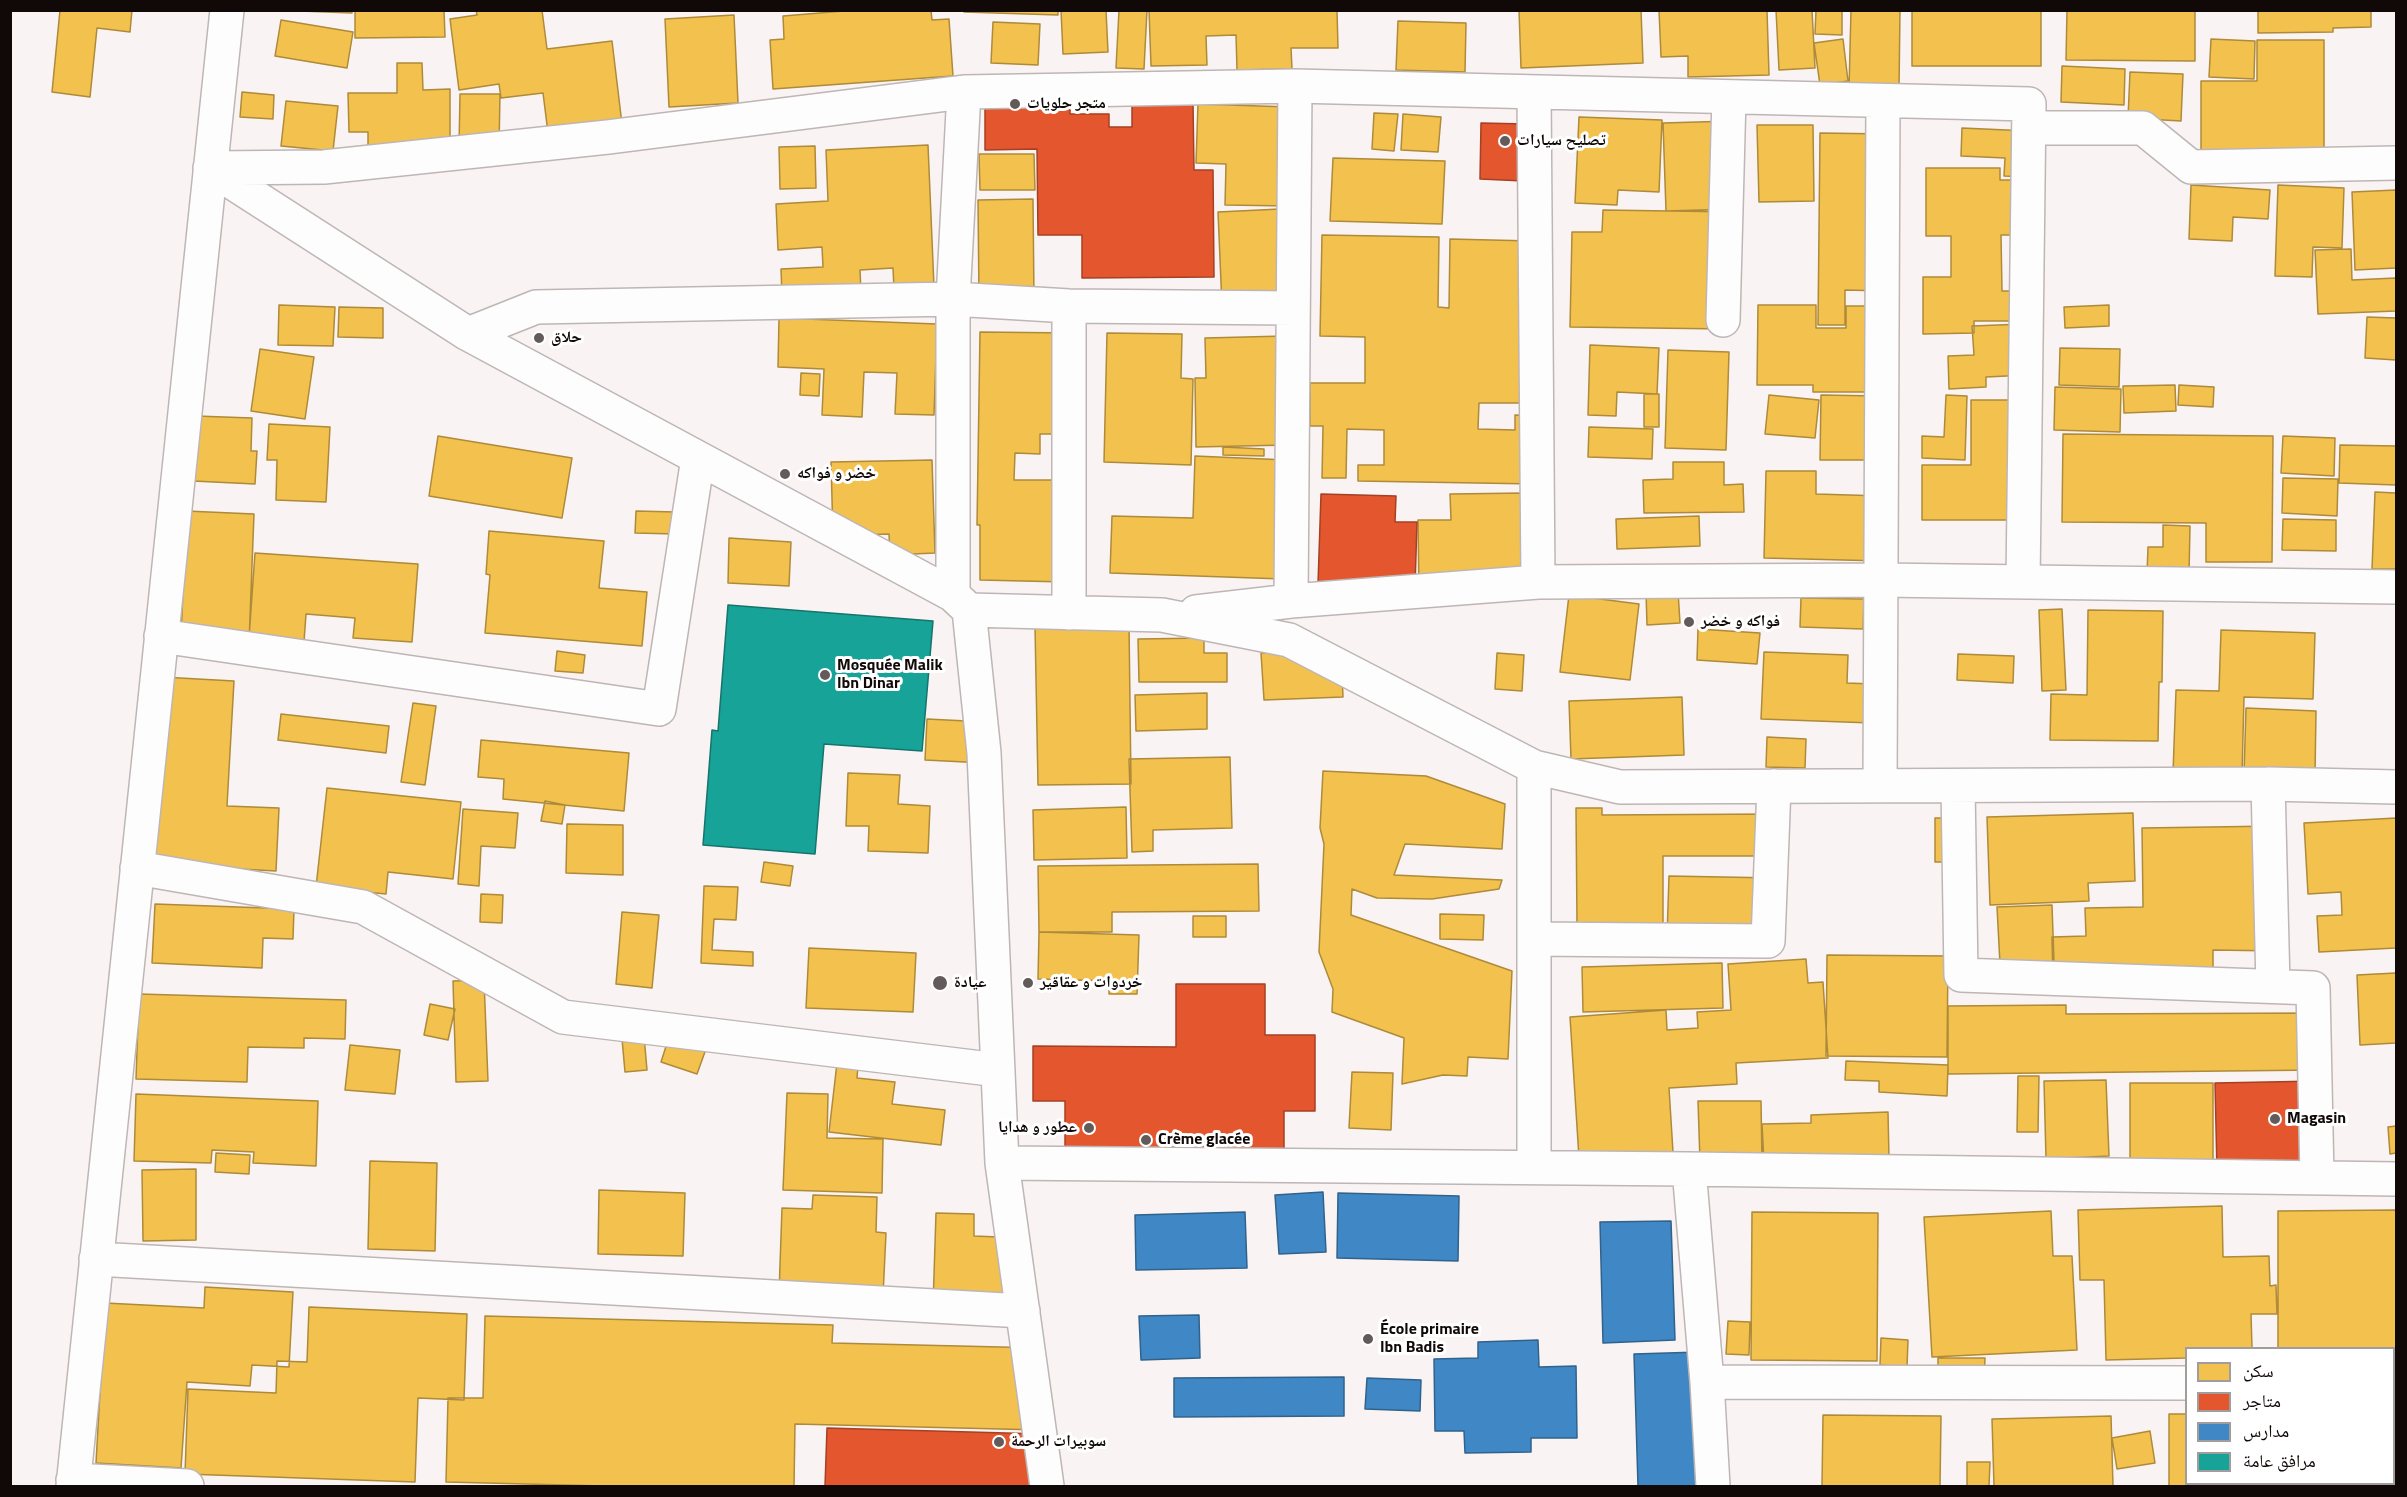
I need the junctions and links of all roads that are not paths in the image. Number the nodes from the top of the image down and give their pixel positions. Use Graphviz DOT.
graph roads {
  1 [pos="227,10"];
  2 [pos="1295,86"];
  3 [pos="964,92"];
  4 [pos="1534,92"];
  5 [pos="1729,97"];
  6 [pos="1883,101"];
  7 [pos="2029,128"];
  8 [pos="2397,163"];
  9 [pos="210,168"];
  10 [pos="953,299"];
  11 [pos="1069,306"];
  12 [pos="1293,308"];
  13 [pos="1723,320"];
  14 [pos="468,334"];
  15 [pos="698,458"];
  16 [pos="1881,580"];
  17 [pos="1538,582"];
  18 [pos="2024,582"];
  19 [pos="2397,587"];
  20 [pos="1292,601"];
  21 [pos="961,602"];
  22 [pos="1069,613"];
  23 [pos="1162,615"];
  24 [pos="161,636"];
  25 [pos="1534,767"];
  26 [pos="2268,784"];
  27 [pos="1774,786"];
  28 [pos="1880,786"];
  29 [pos="1958,786"];
  30 [pos="2397,787"];
  31 [pos="137,868"];
  32 [pos="1534,939"];
  33 [pos="2273,986"];
  34 [pos="998,1070"];
  35 [pos="1002,1163"];
  36 [pos="1534,1167"];
  37 [pos="1689,1169"];
  38 [pos="2318,1178"];
  39 [pos="2397,1179"];
  40 [pos="96,1259"];
  41 [pos="1023,1311"];
  42 [pos="1707,1382"];
  43 [pos="2185,1383"];
  44 [pos="73,1483"];
  45 [pos="187,1486"];
  46 [pos="1047,1486"];
  47 [pos="1713,1486"];
  1 -- 9 [label="street"];
  2 -- 3 [label="street"];
  2 -- 4 [label="street"];
  2 -- 12 [label="street"];
  3 -- 9 [label="street"];
  3 -- 10 [label="street"];
  4 -- 5 [label="street"];
  4 -- 17 [label="street"];
  5 -- 6 [label="street"];
  5 -- 13 [label="street"];
  6 -- 7 [label="street"];
  6 -- 16 [label="street"];
  7 -- 8 [label="street"];
  7 -- 18 [label="street"];
  9 -- 14 [label="street"];
  9 -- 24 [label="street"];
  10 -- 11 [label="street"];
  10 -- 14 [label="street"];
  10 -- 21 [label="street"];
  11 -- 12 [label="street"];
  11 -- 22 [label="street"];
  12 -- 20 [label="street"];
  14 -- 15 [label="street"];
  15 -- 21 [label="street"];
  15 -- 24 [label="street"];
  16 -- 17 [label="street"];
  16 -- 18 [label="street"];
  16 -- 28 [label="street"];
  17 -- 20 [label="street"];
  18 -- 19 [label="street"];
  20 -- 23 [label="street"];
  21 -- 22 [label="street"];
  21 -- 34 [label="street"];
  22 -- 23 [label="street"];
  23 -- 25 [label="street"];
  24 -- 31 [label="street"];
  25 -- 27 [label="street"];
  25 -- 32 [label="street"];
  26 -- 29 [label="street"];
  26 -- 30 [label="street"];
  26 -- 33 [label="street"];
  27 -- 28 [label="street"];
  27 -- 32 [label="street"];
  28 -- 29 [label="street"];
  29 -- 33 [label="street"];
  31 -- 34 [label="street"];
  31 -- 40 [label="street"];
  32 -- 36 [label="street"];
  33 -- 38 [label="street"];
  34 -- 35 [label="street"];
  35 -- 36 [label="street"];
  35 -- 41 [label="street"];
  36 -- 37 [label="street"];
  37 -- 38 [label="street"];
  37 -- 42 [label="street"];
  38 -- 39 [label="street"];
  40 -- 41 [label="street"];
  40 -- 44 [label="street"];
  41 -- 46 [label="street"];
  42 -- 43 [label="street"];
  42 -- 47 [label="street"];
  44 -- 45 [label="street"];
}
